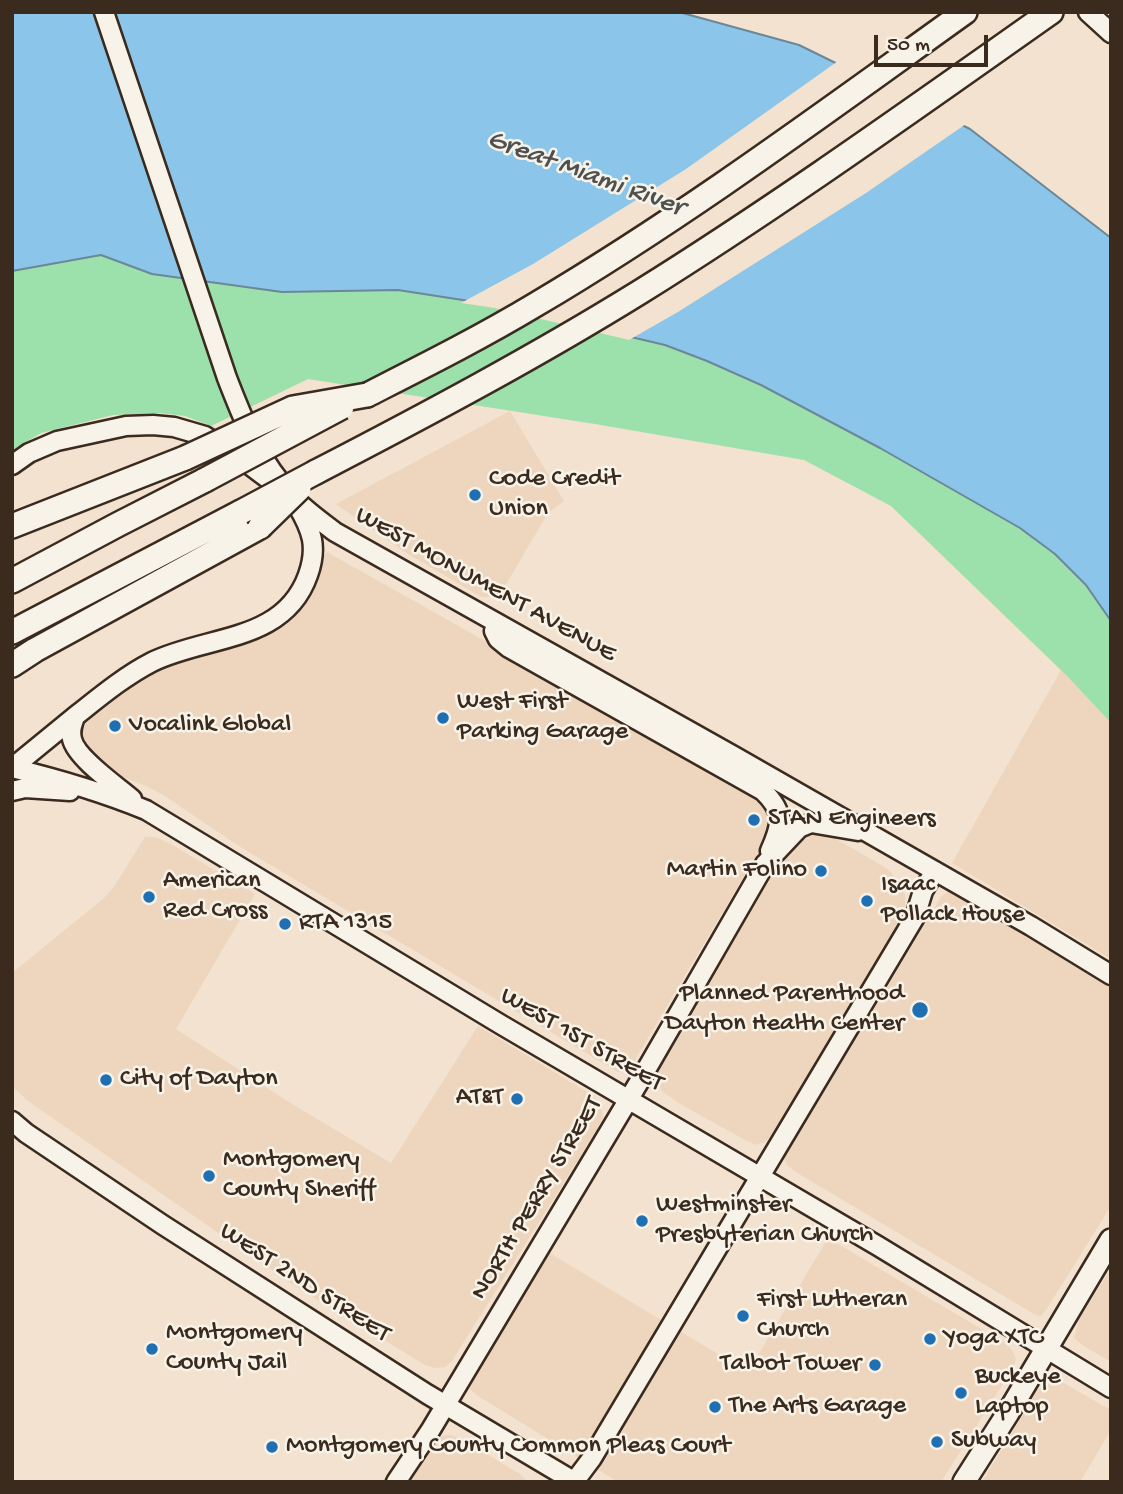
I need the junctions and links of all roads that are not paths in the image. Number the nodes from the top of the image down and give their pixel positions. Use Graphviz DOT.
graph roads {
  1 [pos="104,12"];
  2 [pos="965,12"];
  3 [pos="1051,12"];
  4 [pos="1088,12"];
  5 [pos="1111,33"];
  6 [pos="367,395"];
  7 [pos="12,465"];
  8 [pos="316,472"];
  9 [pos="294,498"];
  10 [pos="12,526"];
  11 [pos="12,581"];
  12 [pos="497,622"];
  13 [pos="12,632"];
  14 [pos="12,665"];
  15 [pos="75,717"];
  16 [pos="12,768"];
  17 [pos="12,790"];
  18 [pos="115,797"];
  19 [pos="146,810"];
  20 [pos="870,834"];
  21 [pos="765,864"];
  22 [pos="935,871"];
  23 [pos="1111,975"];
  24 [pos="629,1099"];
  25 [pos="12,1121"];
  26 [pos="760,1176"];
  27 [pos="1111,1240"];
  28 [pos="1046,1349"];
  29 [pos="1111,1388"];
  30 [pos="445,1404"];
  31 [pos="396,1482"];
  32 [pos="574,1482"];
  33 [pos="964,1482"];
  1 -- 9 [label="main road, WEST MONUMENT AVENUE"];
  2 -- 6 [label="highway"];
  3 -- 8 [label="highway"];
  4 -- 5 [label="main road"];
  6 -- 10 [label="highway, bridge"];
  6 -- 11 [label="highway, bridge"];
  7 -- 9 [label="main road"];
  8 -- 13 [label="highway, bridge"];
  8 -- 14 [label="highway, bridge"];
  9 -- 12 [label="main road, WEST MONUMENT AVENUE"];
  9 -- 15 [label="main road"];
  12 -- 20 [label="main road, WEST MONUMENT AVENUE"];
  12 -- 21 [label="main road"];
  15 -- 16 [label="main road"];
  15 -- 19 [label="main road"];
  16 -- 18 [label="main road, WEST 1ST STREET"];
  17 -- 18 [label="main road"];
  18 -- 19 [label="main road, WEST 1ST STREET"];
  19 -- 24 [label="main road, WEST 1ST STREET"];
  20 -- 21 [label="main road, NORTH PERRY STREET"];
  20 -- 22 [label="main road, WEST MONUMENT AVENUE"];
  21 -- 24 [label="main road, NORTH PERRY STREET"];
  22 -- 23 [label="main road, WEST MONUMENT AVENUE"];
  22 -- 26 [label="main road"];
  24 -- 26 [label="main road, WEST 1ST STREET"];
  24 -- 30 [label="main road, NORTH PERRY STREET"];
  25 -- 30 [label="main road, WEST 2ND STREET"];
  26 -- 28 [label="main road, WEST 1ST STREET"];
  26 -- 32 [label="main road"];
  27 -- 28 [label="main road"];
  28 -- 29 [label="main road, WEST 1ST STREET"];
  28 -- 33 [label="main road"];
  30 -- 31 [label="main road, NORTH PERRY STREET"];
  30 -- 32 [label="main road, WEST 2ND STREET"];
}
